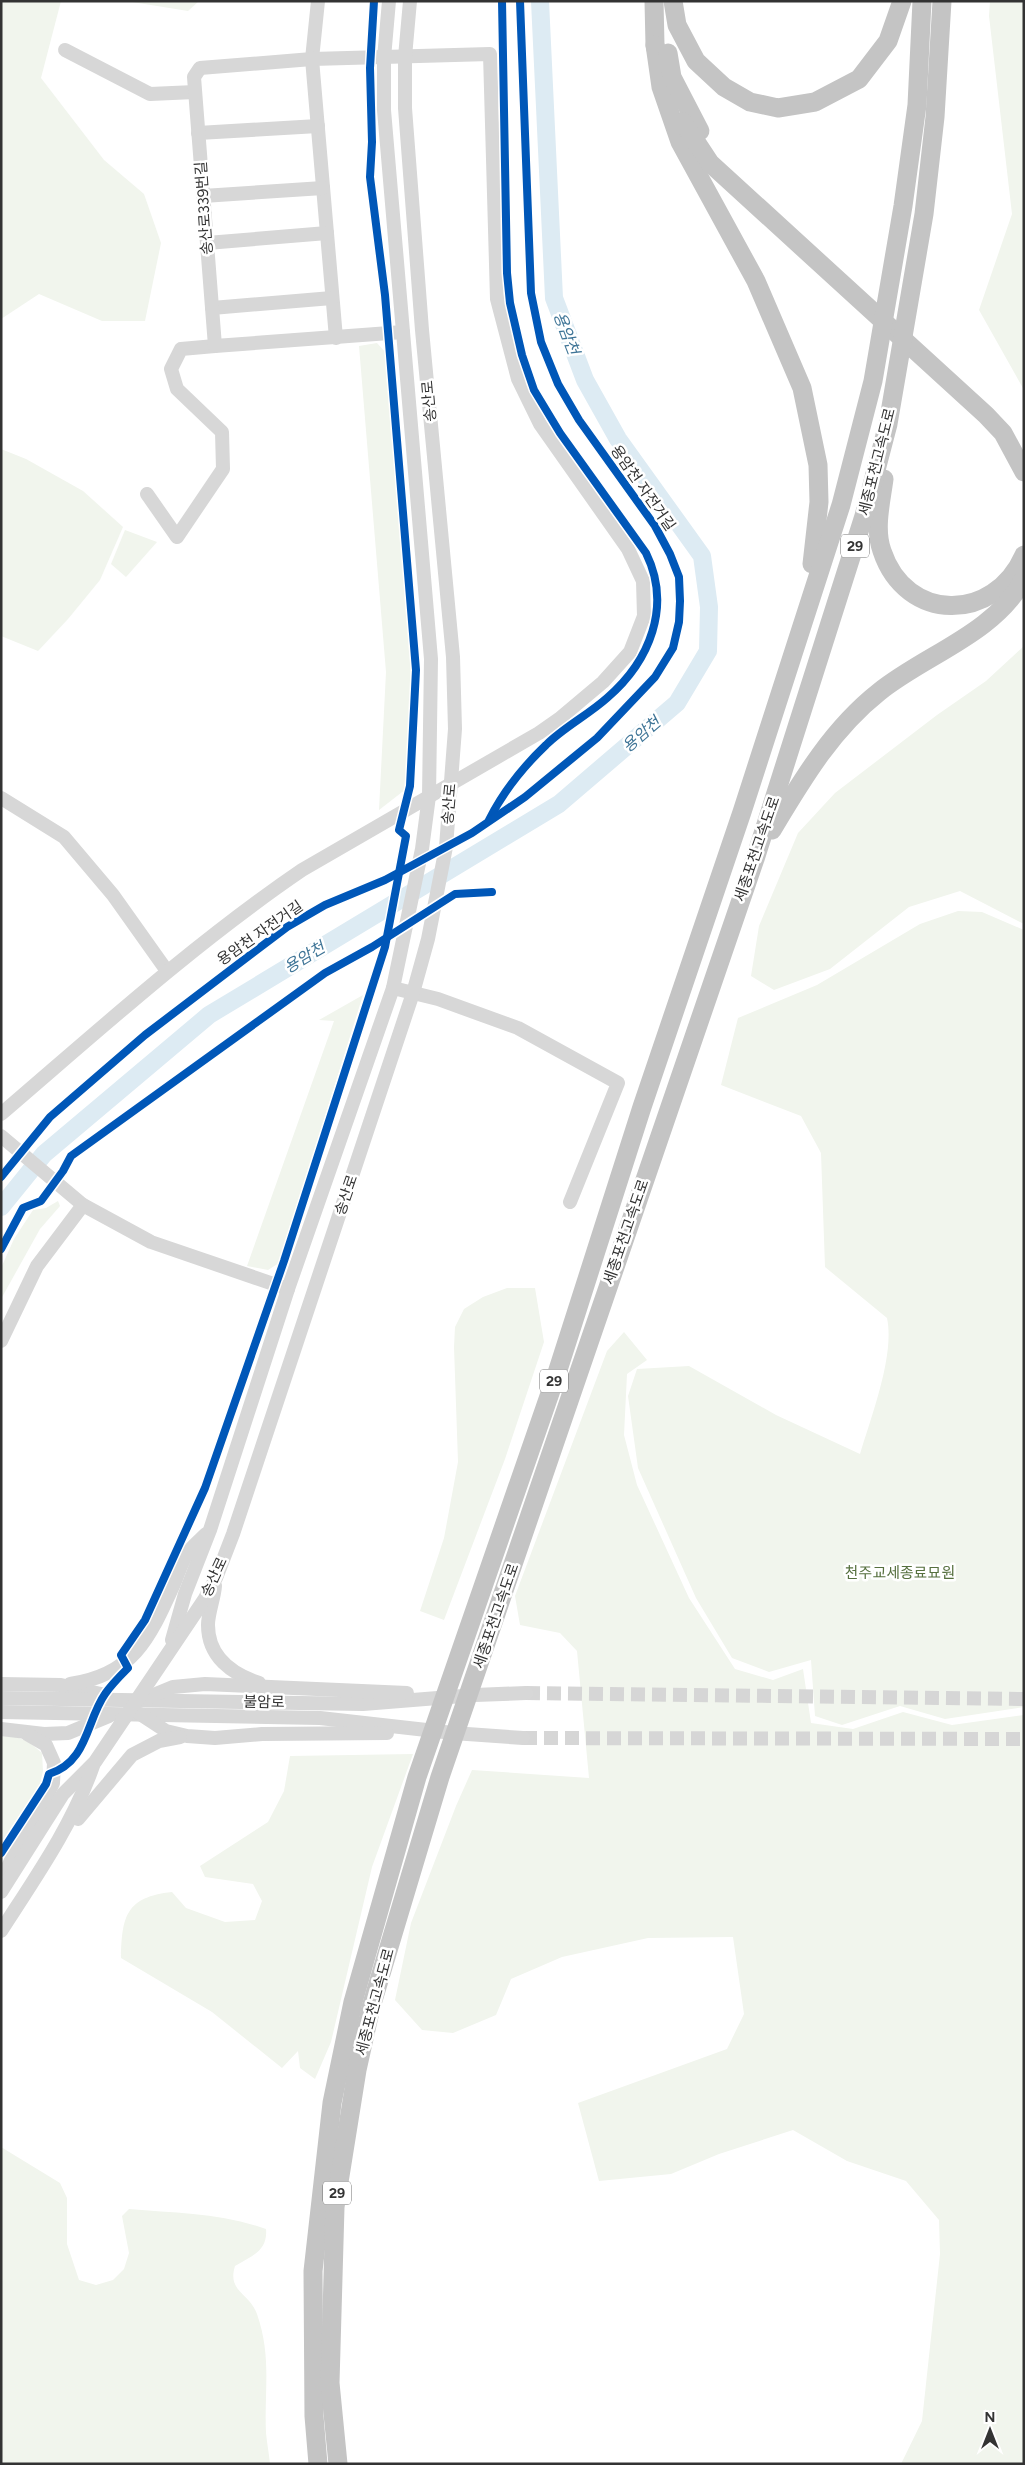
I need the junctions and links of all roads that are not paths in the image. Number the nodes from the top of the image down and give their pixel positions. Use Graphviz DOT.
graph roads {
  1 [pos="318,1"];
  2 [pos="389,1"];
  3 [pos="410,1"];
  4 [pos="654,1"];
  5 [pos="664,1"];
  6 [pos="673,1"];
  7 [pos="902,1"];
  8 [pos="922,1"];
  9 [pos="942,1"];
  10 [pos="655,45"];
  11 [pos="65,50"];
  12 [pos="405,57"];
  13 [pos="384,58"];
  14 [pos="312,59"];
  15 [pos="195,92"];
  16 [pos="318,126"];
  17 [pos="198,133"];
  18 [pos="323,188"];
  19 [pos="203,196"];
  20 [pos="327,233"];
  21 [pos="207,244"];
  22 [pos="857,288"];
  23 [pos="332,298"];
  24 [pos="212,308"];
  25 [pos="403,332"];
  26 [pos="336,338"];
  27 [pos="215,346"];
  28 [pos="930,357"];
  29 [pos="888,424"];
  30 [pos="1024,443"];
  31 [pos="1024,472"];
  32 [pos="147,494"];
  33 [pos="1024,555"];
  34 [pos="1024,579"];
  35 [pos="797,640"];
  36 [pos="451,783"];
  37 [pos="429,796"];
  38 [pos="1,798"];
  39 [pos="755,859"];
  40 [pos="167,971"];
  41 [pos="393,988"];
  42 [pos="413,993"];
  43 [pos="1,1114"];
  44 [pos="1,1136"];
  45 [pos="570,1202"];
  46 [pos="83,1204"];
  47 [pos="288,1289"];
  48 [pos="1,1341"];
  49 [pos="210,1530"];
  50 [pos="216,1578"];
  51 [pos="169,1650"];
  52 [pos="1,1684"];
  53 [pos="61,1685"];
  54 [pos="271,1688"];
  55 [pos="526,1693"];
  56 [pos="475,1695"];
  57 [pos="1,1698"];
  58 [pos="132,1707"];
  59 [pos="1,1712"];
  60 [pos="1,1728"];
  61 [pos="24,1732"];
  62 [pos="452,1733"];
  63 [pos="186,1736"];
  64 [pos="522,1738"];
  65 [pos="95,1762"];
  66 [pos="56,1844"];
  67 [pos="1,1881"];
  68 [pos="1,1892"];
  69 [pos="1,1931"];
  70 [pos="362,2005"];
  71 [pos="318,2464"];
  72 [pos="338,2464"];
  1 -- 14 [label="street"];
  2 -- 13 [label="street, 송산로"];
  3 -- 12 [label="street, 송산로"];
  4 -- 10 [label="highway"];
  5 -- 22 [label="highway"];
  6 -- 7 [label="highway"];
  8 -- 35 [label="highway, 세종포천고속도로 / 29"];
  9 -- 29 [label="highway, 세종포천고속도로 / 29"];
  10 -- 22 [label="highway"];
  10 -- 35 [label="highway"];
  11 -- 15 [label="street"];
  12 -- 13 [label="street, 송산로339번길"];
  12 -- 36 [label="street, 송산로"];
  12 -- 36 [label="street, 송산로339번길"];
  13 -- 14 [label="street, 송산로339번길"];
  13 -- 25 [label="street, 송산로"];
  14 -- 15 [label="street, 송산로339번길"];
  14 -- 16 [label="street"];
  15 -- 17 [label="street, 송산로339번길"];
  16 -- 17 [label="street"];
  16 -- 18 [label="street"];
  17 -- 19 [label="street, 송산로339번길"];
  18 -- 19 [label="street"];
  18 -- 20 [label="street"];
  19 -- 21 [label="street, 송산로339번길"];
  20 -- 21 [label="street"];
  20 -- 23 [label="street"];
  21 -- 24 [label="street, 송산로339번길"];
  22 -- 28 [label="highway"];
  23 -- 24 [label="street"];
  23 -- 26 [label="street"];
  24 -- 27 [label="street, 송산로339번길"];
  25 -- 26 [label="street"];
  25 -- 37 [label="street, 송산로"];
  26 -- 27 [label="street"];
  27 -- 32 [label="street"];
  28 -- 30 [label="highway"];
  28 -- 31 [label="highway"];
  29 -- 33 [label="highway"];
  29 -- 39 [label="highway, 세종포천고속도로 / 29"];
  34 -- 39 [label="highway"];
  35 -- 70 [label="highway, 세종포천고속도로 / 29"];
  36 -- 37 [label="street"];
  36 -- 42 [label="street, 송산로"];
  37 -- 40 [label="street"];
  37 -- 41 [label="street, 송산로"];
  38 -- 40 [label="street"];
  39 -- 70 [label="highway, 세종포천고속도로 / 29"];
  40 -- 43 [label="street"];
  41 -- 42 [label="street"];
  41 -- 47 [label="street, 송산로"];
  42 -- 45 [label="street"];
  42 -- 50 [label="street, 송산로"];
  44 -- 46 [label="street"];
  46 -- 47 [label="street"];
  46 -- 48 [label="street"];
  47 -- 49 [label="street, 송산로"];
  49 -- 51 [label="street, 송산로"];
  49 -- 53 [label="street"];
  50 -- 51 [label="street, 송산로"];
  50 -- 54 [label="street"];
  51 -- 58 [label="street, 송산로"];
  52 -- 53 [label="street"];
  53 -- 58 [label="street"];
  54 -- 56 [label="street"];
  54 -- 58 [label="street"];
  55 -- 56 [label="street, 불암로"];
  56 -- 57 [label="street, 불암로"];
  58 -- 61 [label="street"];
  58 -- 63 [label="street"];
  58 -- 65 [label="street, 송산로"];
  59 -- 62 [label="street, 불암로"];
  60 -- 61 [label="street"];
  61 -- 67 [label="street"];
  62 -- 63 [label="street"];
  62 -- 64 [label="street, 불암로"];
  63 -- 66 [label="street"];
  65 -- 66 [label="street, 송산로"];
  65 -- 68 [label="street, 송산로"];
  66 -- 69 [label="street, 송산로"];
  70 -- 71 [label="highway, 세종포천고속도로 / 29"];
  70 -- 72 [label="highway, 세종포천고속도로 / 29"];
}
